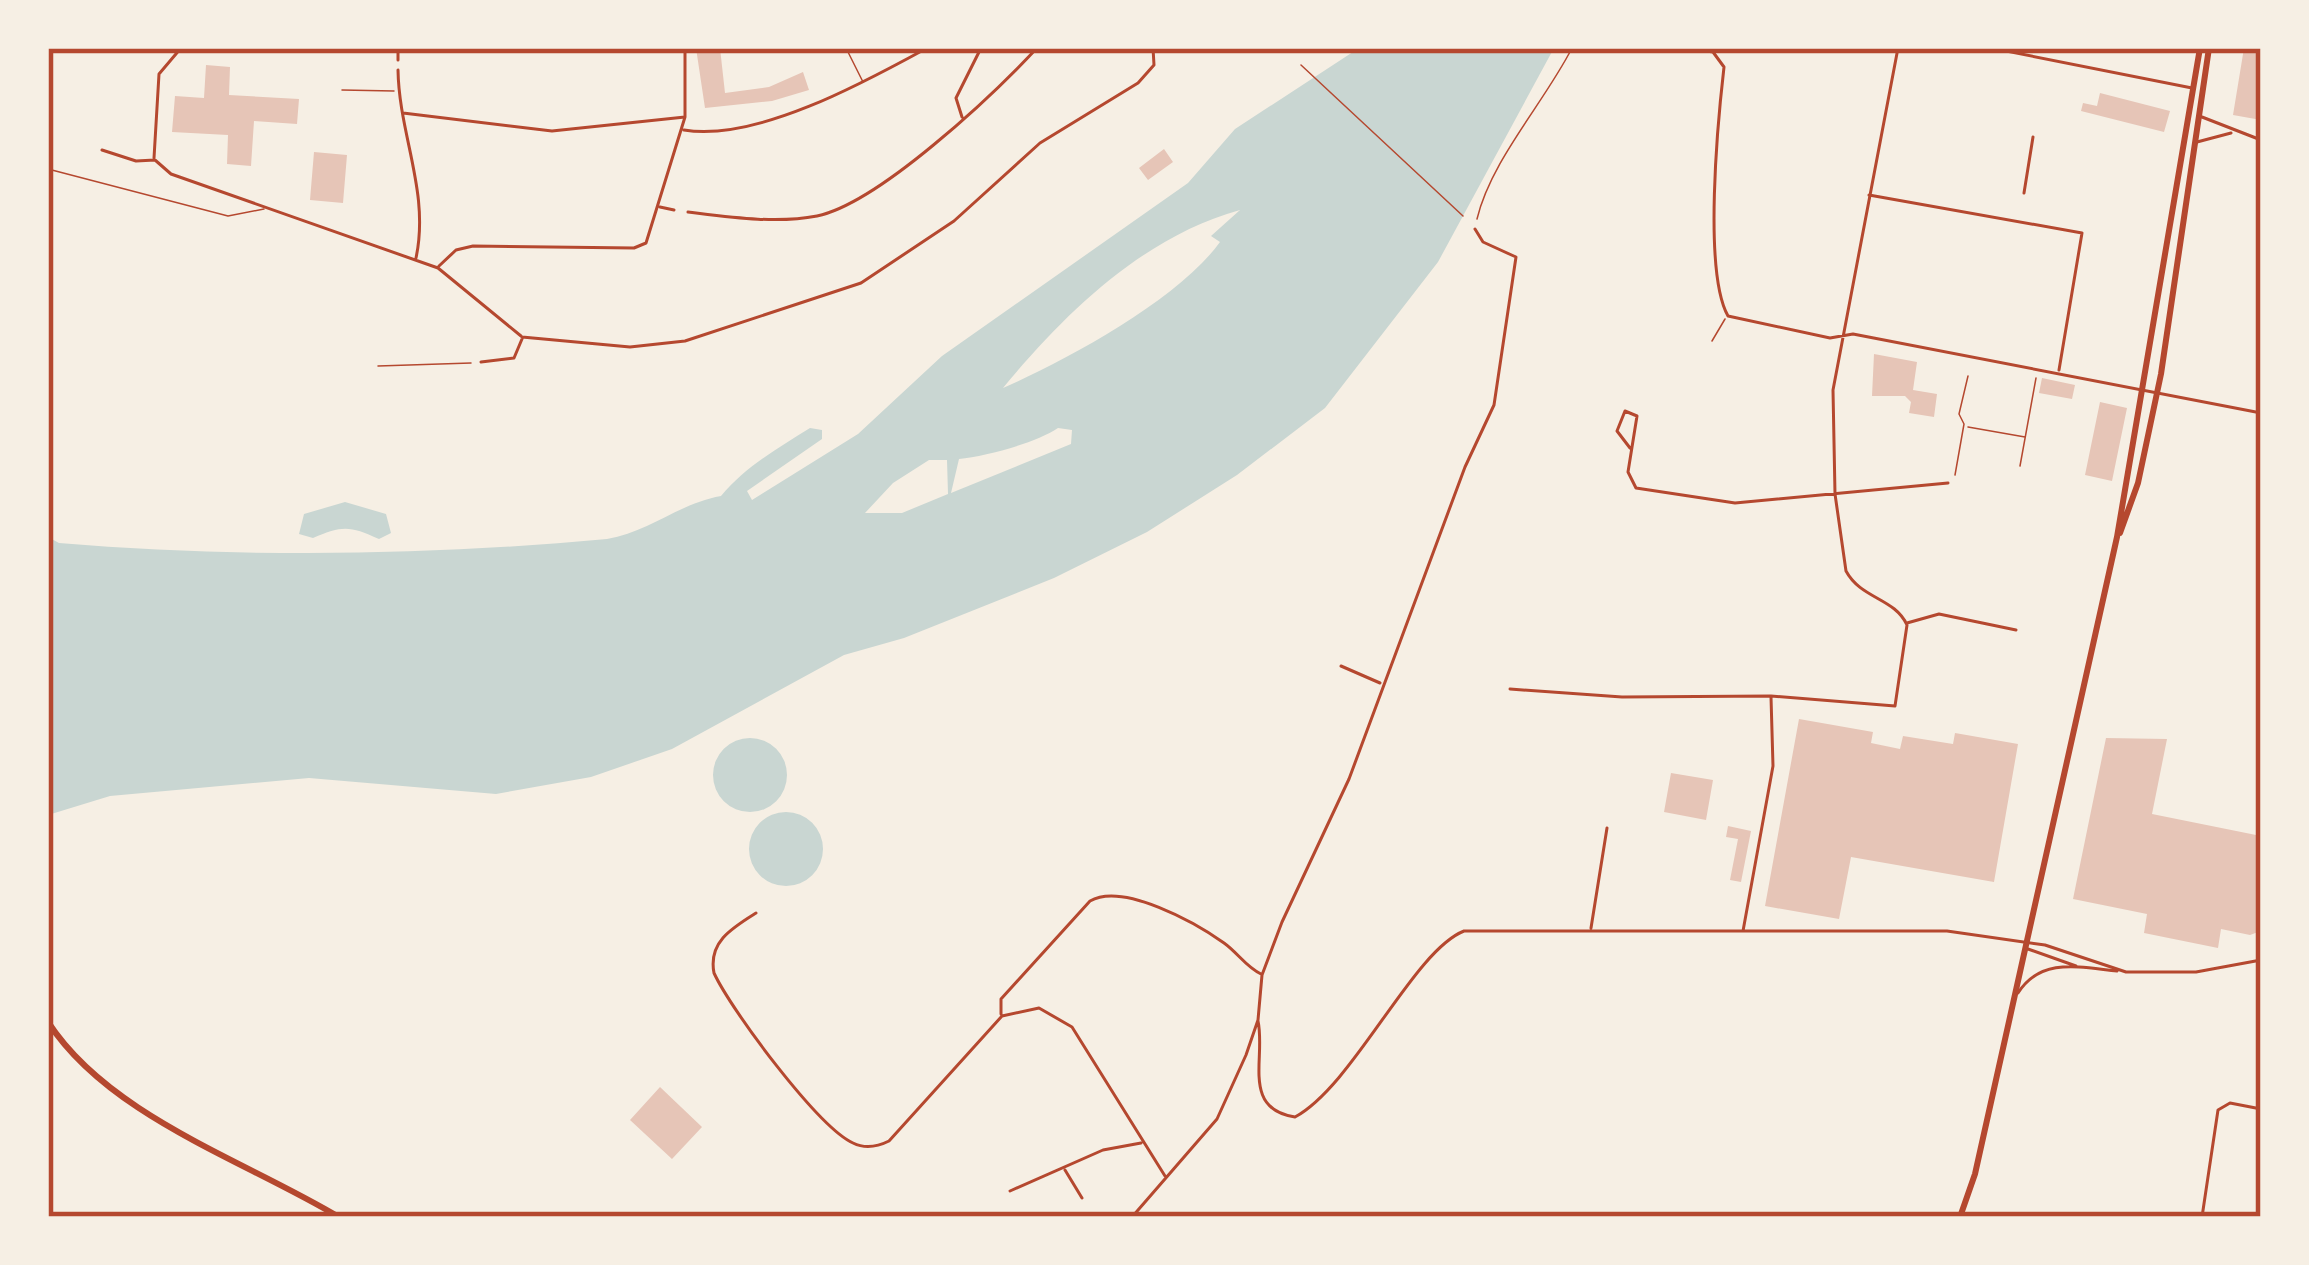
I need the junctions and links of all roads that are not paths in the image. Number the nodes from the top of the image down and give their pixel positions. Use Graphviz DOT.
graph roads {
  1 [pos="181,48"];
  2 [pos="267,48"];
  3 [pos="327,48"];
  4 [pos="398,48"];
  5 [pos="685,48"];
  6 [pos="846,48"];
  7 [pos="927,48"];
  8 [pos="981,48"];
  9 [pos="1037,48"];
  10 [pos="1154,48"];
  11 [pos="1687,48"];
  12 [pos="1898,48"];
  13 [pos="1991,48"];
  14 [pos="2205,48"];
  15 [pos="309,50"];
  16 [pos="398,60"];
  17 [pos="398,70"];
  18 [pos="863,83"];
  19 [pos="2194,88"];
  20 [pos="342,90"];
  21 [pos="398,91"];
  22 [pos="403,113"];
  23 [pos="2201,116"];
  24 [pos="685,118"];
  25 [pos="963,118"];
  26 [pos="682,129"];
  27 [pos="2233,133"];
  28 [pos="2033,137"];
  29 [pos="2261,140"];
  30 [pos="2197,142"];
  31 [pos="102,150"];
  32 [pos="154,160"];
  33 [pos="48,169"];
  34 [pos="2024,193"];
  35 [pos="1867,195"];
  36 [pos="658,207"];
  37 [pos="264,209"];
  38 [pos="674,210"];
  39 [pos="688,212"];
  40 [pos="1475,229"];
  41 [pos="415,260"];
  42 [pos="438,268"];
  43 [pos="1728,316"];
  44 [pos="1840,336"];
  45 [pos="522,337"];
  46 [pos="1712,341"];
  47 [pos="481,362"];
  48 [pos="2058,372"];
  49 [pos="2142,394"];
  50 [pos="2156,397"];
  51 [pos="2261,412"];
  52 [pos="1630,448"];
  53 [pos="1948,483"];
  54 [pos="1835,494"];
  55 [pos="2117,537"];
  56 [pos="1907,623"];
  57 [pos="2017,630"];
  58 [pos="1341,666"];
  59 [pos="1382,684"];
  60 [pos="1510,689"];
  61 [pos="1771,696"];
  62 [pos="1607,828"];
  63 [pos="756,913"];
  64 [pos="1591,929"];
  65 [pos="1743,933"];
  66 [pos="2022,945"];
  67 [pos="2261,961"];
  68 [pos="2083,967"];
  69 [pos="2126,972"];
  70 [pos="1262,975"];
  71 [pos="2011,1005"];
  72 [pos="1002,1016"];
  73 [pos="1258,1019"];
  74 [pos="48,1022"];
  75 [pos="2261,1109"];
  76 [pos="1142,1142"];
  77 [pos="1064,1168"];
  78 [pos="1166,1177"];
  79 [pos="1010,1191"];
  80 [pos="1082,1198"];
  81 [pos="338,1217"];
  82 [pos="1132,1217"];
  83 [pos="1960,1217"];
  84 [pos="2201,1217"];
  1 -- 32 [label="street"];
  2 -- 15 [label="street"];
  3 -- 15 [label="street"];
  4 -- 16 [label="street"];
  5 -- 24 [label="street"];
  6 -- 18 [label="lane"];
  7 -- 18 [label="street"];
  8 -- 25 [label="street"];
  9 -- 25 [label="street"];
  10 -- 45 [label="street"];
  11 -- 43 [label="street"];
  12 -- 35 [label="street"];
  13 -- 19 [label="street"];
  14 -- 19 [label="main road"];
  14 -- 23 [label="main road"];
  17 -- 21 [label="street"];
  18 -- 26 [label="street"];
  19 -- 49 [label="main road"];
  20 -- 21 [label="lane"];
  21 -- 22 [label="street"];
  22 -- 24 [label="street"];
  22 -- 41 [label="street"];
  23 -- 27 [label="street"];
  23 -- 30 [label="main road"];
  24 -- 26 [label="street"];
  25 -- 39 [label="street"];
  26 -- 36 [label="street"];
  27 -- 29 [label="street"];
  27 -- 30 [label="street"];
  28 -- 34 [label="street"];
  30 -- 50 [label="main road"];
  31 -- 32 [label="street"];
  32 -- 37 [label="street"];
  33 -- 37 [label="lane"];
  35 -- 44 [label="street"];
  35 -- 48 [label="street"];
  36 -- 38 [label="street"];
  36 -- 42 [label="street"];
  37 -- 41 [label="street"];
  40 -- 59 [label="street"];
  41 -- 42 [label="street"];
  42 -- 45 [label="street"];
  43 -- 44 [label="street"];
  43 -- 46 [label="lane"];
  44 -- 48 [label="street"];
  44 -- 54 [label="street"];
  45 -- 47 [label="street"];
  48 -- 49 [label="street"];
  49 -- 50 [label="street"];
  49 -- 55 [label="main road"];
  50 -- 51 [label="street"];
  50 -- 55 [label="main road"];
  52 -- 52 [label="street"];
  52 -- 54 [label="street"];
  53 -- 54 [label="street"];
  54 -- 56 [label="street"];
  55 -- 66 [label="main road"];
  56 -- 57 [label="street"];
  56 -- 61 [label="street"];
  58 -- 59 [label="street"];
  59 -- 70 [label="street"];
  60 -- 61 [label="street"];
  61 -- 65 [label="street"];
  62 -- 64 [label="street"];
  63 -- 72 [label="street"];
  64 -- 65 [label="street"];
  64 -- 73 [label="street"];
  65 -- 66 [label="street"];
  66 -- 68 [label="street"];
  66 -- 69 [label="street"];
  66 -- 71 [label="main road"];
  67 -- 69 [label="street"];
  68 -- 69 [label="street"];
  68 -- 71 [label="street"];
  70 -- 72 [label="street"];
  70 -- 73 [label="street"];
  71 -- 83 [label="main road"];
  72 -- 76 [label="street"];
  73 -- 78 [label="street"];
  74 -- 81 [label="main road"];
  75 -- 84 [label="street"];
  76 -- 77 [label="street"];
  76 -- 78 [label="street"];
  77 -- 79 [label="street"];
  77 -- 80 [label="street"];
  78 -- 82 [label="street"];
}
